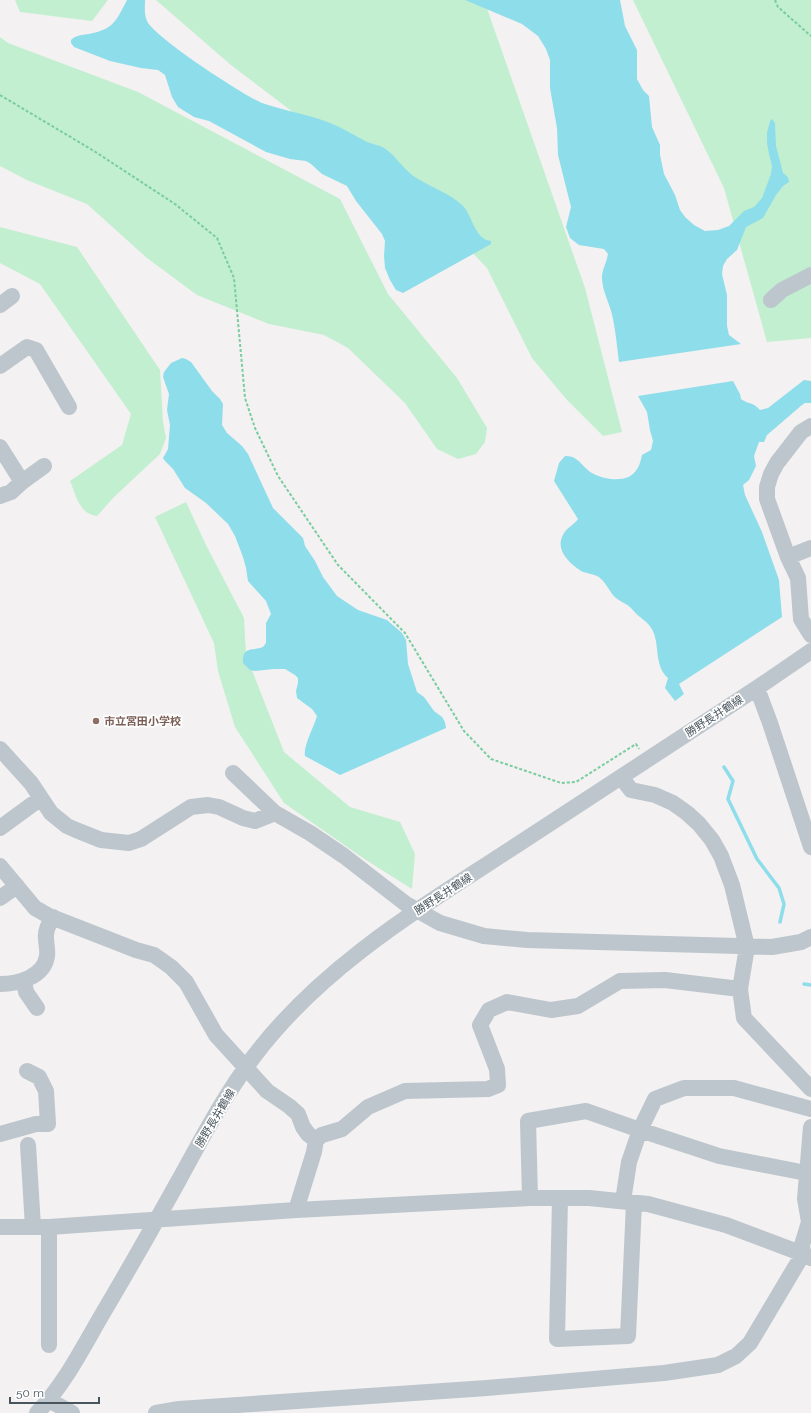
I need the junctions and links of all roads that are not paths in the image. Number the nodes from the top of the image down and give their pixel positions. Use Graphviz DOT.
graph roads {
  1 [pos="811,274"];
  2 [pos="771,300"];
  3 [pos="0,366"];
  4 [pos="69,407"];
  5 [pos="811,426"];
  6 [pos="0,446"];
  7 [pos="44,466"];
  8 [pos="22,482"];
  9 [pos="0,496"];
  10 [pos="811,548"];
  11 [pos="788,556"];
  12 [pos="811,634"];
  13 [pos="811,651"];
  14 [pos="757,688"];
  15 [pos="0,749"];
  16 [pos="233,773"];
  17 [pos="621,777"];
  18 [pos="41,798"];
  19 [pos="275,813"];
  20 [pos="0,828"];
  21 [pos="811,848"];
  22 [pos="0,866"];
  23 [pos="17,886"];
  24 [pos="0,898"];
  25 [pos="417,910"];
  26 [pos="53,917"];
  27 [pos="811,937"];
  28 [pos="747,947"];
  29 [pos="24,980"];
  30 [pos="0,984"];
  31 [pos="740,990"];
  32 [pos="37,1008"];
  33 [pos="27,1070"];
  34 [pos="811,1089"];
  35 [pos="811,1109"];
  36 [pos="811,1127"];
  37 [pos="640,1130"];
  38 [pos="0,1134"];
  39 [pos="316,1140"];
  40 [pos="28,1145"];
  41 [pos="806,1173"];
  42 [pos="530,1198"];
  43 [pos="560,1198"];
  44 [pos="629,1202"];
  45 [pos="296,1210"];
  46 [pos="157,1220"];
  47 [pos="0,1227"];
  48 [pos="33,1227"];
  49 [pos="49,1227"];
  50 [pos="807,1256"];
  51 [pos="49,1345"];
  52 [pos="49,1400"];
  53 [pos="37,1413"];
  54 [pos="72,1413"];
  55 [pos="156,1413"];
  1 -- 2 [label="street"];
  3 -- 4 [label="street"];
  5 -- 11 [label="street"];
  6 -- 8 [label="street"];
  7 -- 8 [label="street"];
  8 -- 9 [label="street"];
  10 -- 11 [label="street"];
  11 -- 12 [label="street"];
  13 -- 14 [label="street, 勝野長井鶴線"];
  14 -- 17 [label="street, 勝野長井鶴線"];
  14 -- 21 [label="street"];
  15 -- 18 [label="street"];
  16 -- 19 [label="street"];
  17 -- 25 [label="street, 勝野長井鶴線"];
  17 -- 28 [label="street"];
  18 -- 19 [label="street"];
  18 -- 20 [label="street"];
  19 -- 25 [label="street"];
  22 -- 23 [label="street"];
  23 -- 24 [label="street"];
  23 -- 26 [label="street"];
  25 -- 28 [label="street"];
  25 -- 46 [label="street, 勝野長井鶴線"];
  26 -- 29 [label="street"];
  26 -- 39 [label="street"];
  27 -- 28 [label="street"];
  28 -- 31 [label="street"];
  29 -- 30 [label="street"];
  29 -- 32 [label="street"];
  31 -- 34 [label="street"];
  31 -- 39 [label="street"];
  33 -- 38 [label="street"];
  35 -- 37 [label="street"];
  36 -- 41 [label="street"];
  37 -- 41 [label="street"];
  37 -- 42 [label="street"];
  37 -- 44 [label="street"];
  39 -- 45 [label="street"];
  40 -- 48 [label="street"];
  41 -- 50 [label="street"];
  42 -- 43 [label="street"];
  42 -- 45 [label="street"];
  43 -- 44 [label="street"];
  43 -- 44 [label="street"];
  44 -- 50 [label="street"];
  45 -- 46 [label="street"];
  46 -- 49 [label="street"];
  46 -- 52 [label="street, 勝野長井鶴線"];
  47 -- 48 [label="street"];
  48 -- 49 [label="street"];
  49 -- 51 [label="street"];
  50 -- 55 [label="street"];
  52 -- 53 [label="street, 勝野長井鶴線"];
  52 -- 54 [label="street"];
}
